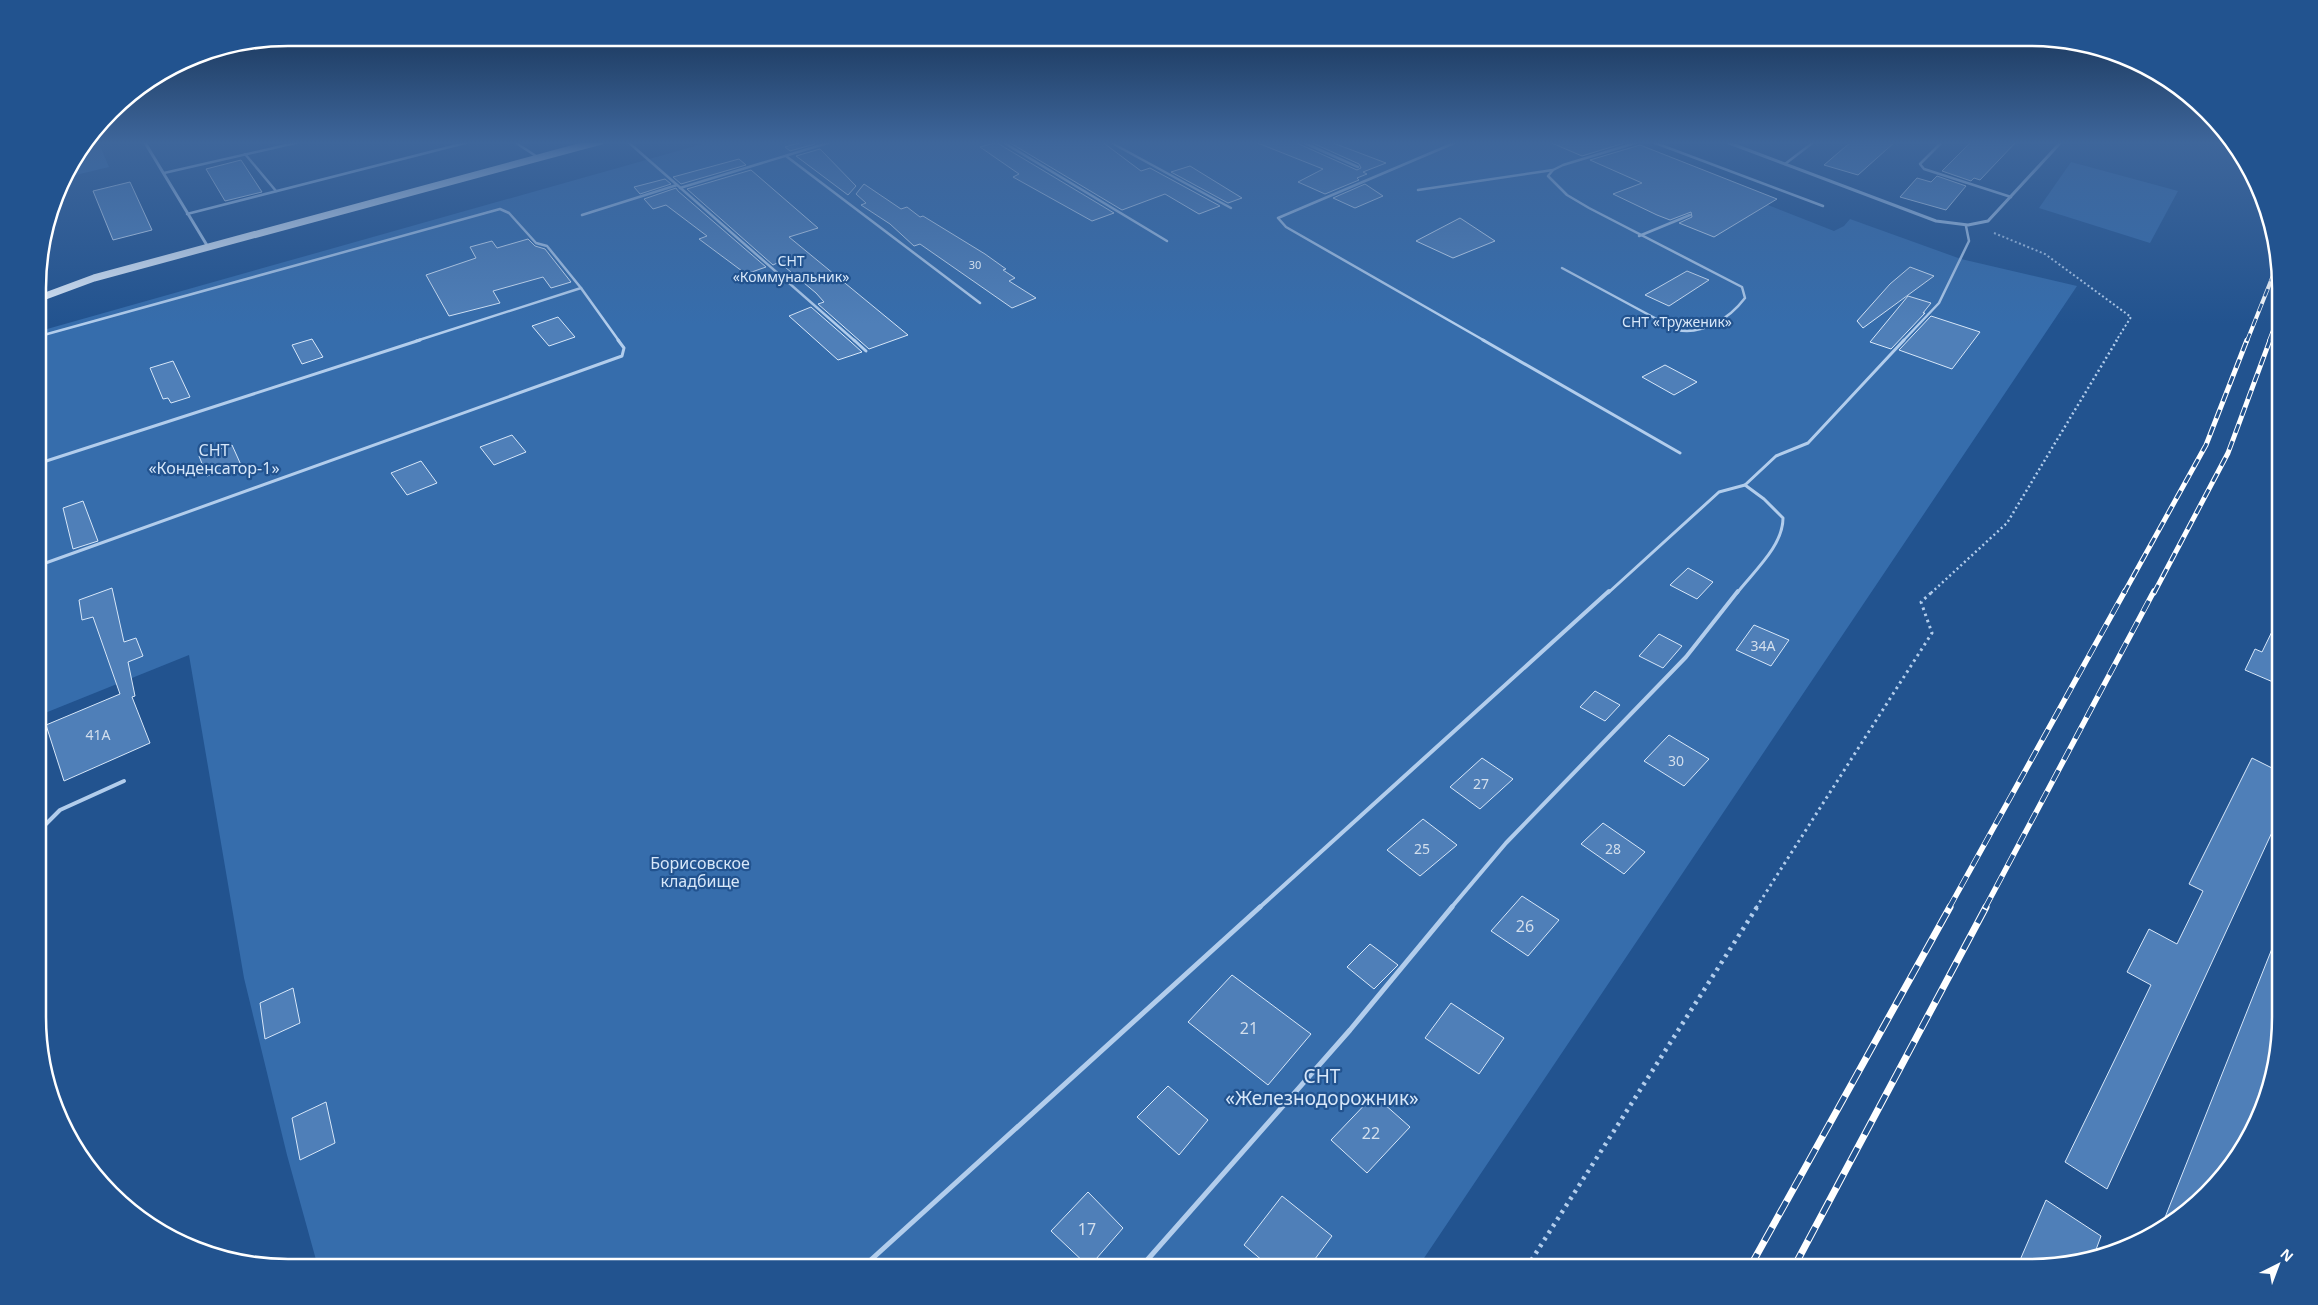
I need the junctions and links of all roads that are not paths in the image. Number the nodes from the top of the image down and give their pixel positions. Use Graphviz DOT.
graph roads {
  1 [pos="180,202"];
  2 [pos="234,202"];
  3 [pos="376,202"];
  4 [pos="627,202"];
  5 [pos="696,202"];
  6 [pos="847,202"];
  7 [pos="1103,202"];
  8 [pos="1220,202"];
  9 [pos="1313,202"];
  10 [pos="1577,202"];
  11 [pos="1812,202"];
  12 [pos="1886,202"];
  13 [pos="2006,202"];
  14 [pos="1823,206"];
  15 [pos="1231,208"];
  16 [pos="187,214"];
  17 [pos="582,215"];
  18 [pos="1690,215"];
  19 [pos="1966,226"];
  20 [pos="1639,236"];
  21 [pos="1168,241"];
  22 [pos="208,247"];
  23 [pos="1562,268"];
  24 [pos="94,278"];
  25 [pos="581,288"];
  26 [pos="46,290"];
  27 [pos="46,296"];
  28 [pos="980,303"];
  29 [pos="46,334"];
  30 [pos="866,351"];
  31 [pos="1680,454"];
  32 [pos="46,462"];
  33 [pos="1745,485"];
  34 [pos="46,563"];
  35 [pos="124,781"];
  36 [pos="46,826"];
  37 [pos="872,1259"];
  38 [pos="1148,1259"];
  1 -- 16 [label="street"];
  2 -- 16 [label="lane"];
  3 -- 22 [label="street"];
  4 -- 17 [label="lane"];
  5 -- 30 [label="lane"];
  6 -- 28 [label="lane"];
  7 -- 21 [label="lane"];
  8 -- 15 [label="lane"];
  9 -- 31 [label="lane"];
  10 -- 20 [label="lane"];
  11 -- 14 [label="lane"];
  12 -- 19 [label="street"];
  13 -- 19 [label="street"];
  16 -- 22 [label="street"];
  18 -- 20 [label="lane"];
  19 -- 33 [label="lane"];
  20 -- 23 [label="lane"];
  22 -- 24 [label="street"];
  24 -- 26 [label="street"];
  24 -- 27 [label="street"];
  25 -- 29 [label="lane"];
  25 -- 32 [label="lane"];
  25 -- 34 [label="lane"];
  33 -- 37 [label="lane"];
  33 -- 38 [label="lane"];
  35 -- 36 [label="lane"];
}
